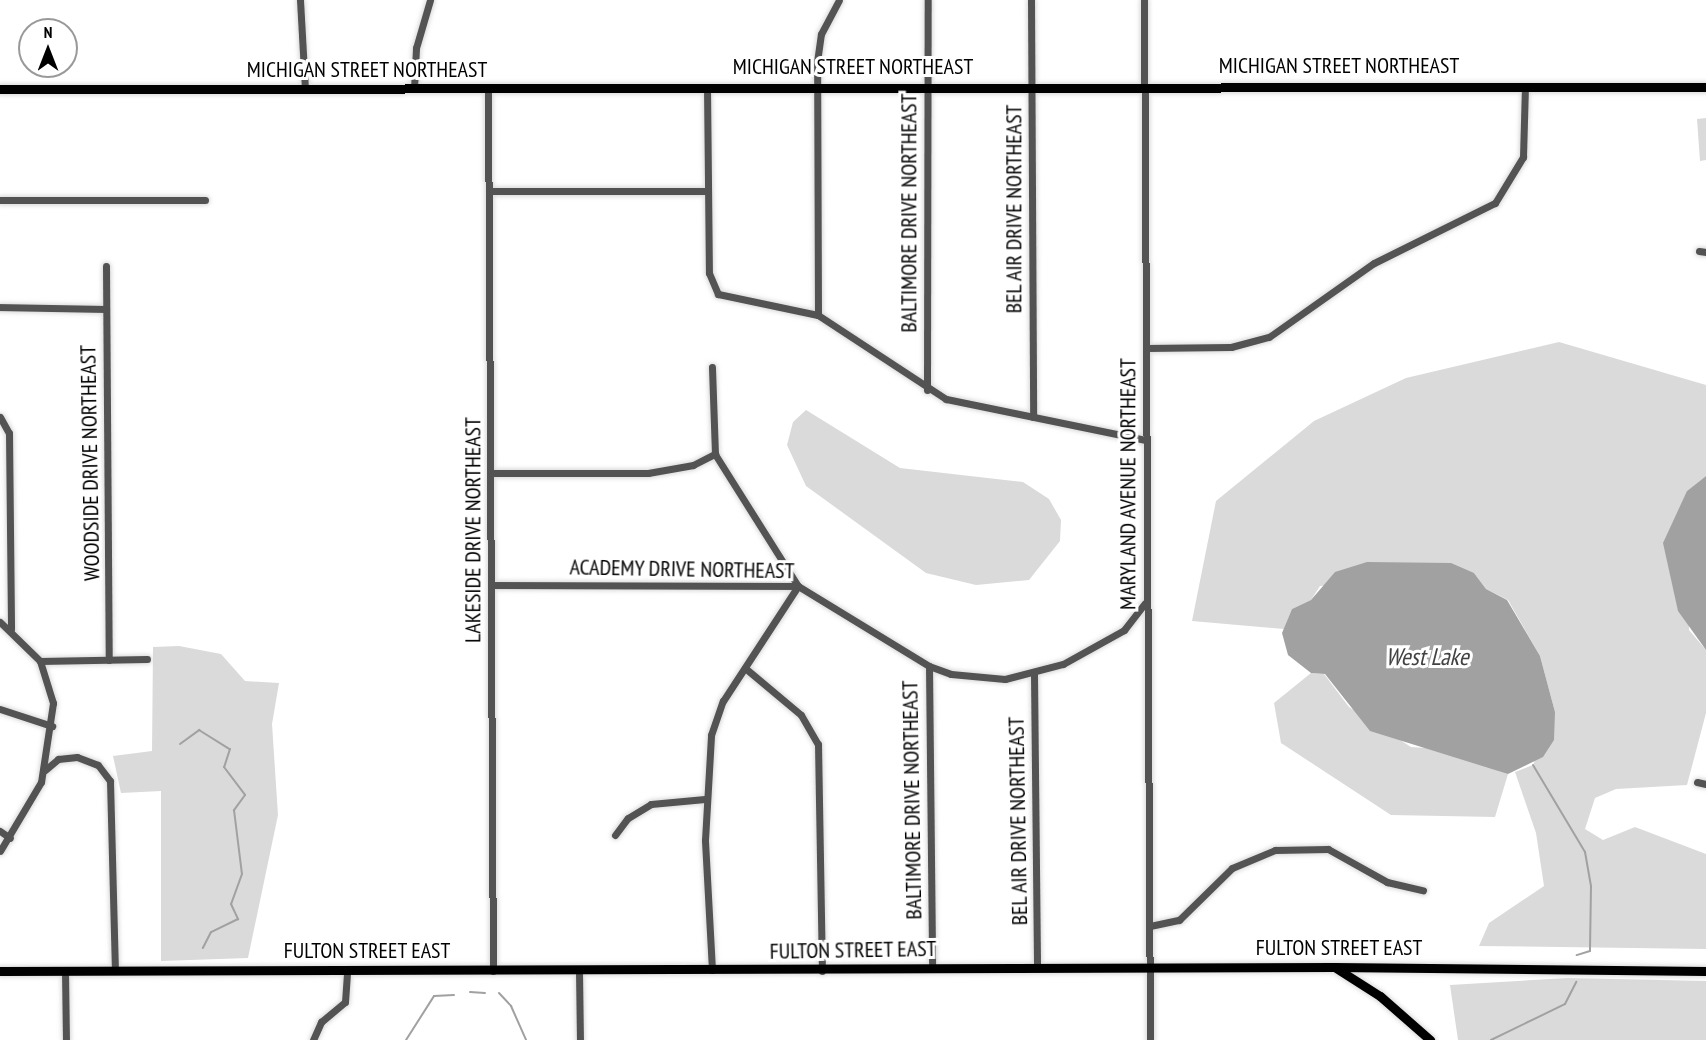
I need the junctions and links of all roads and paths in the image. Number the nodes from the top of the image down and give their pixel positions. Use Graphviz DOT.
graph roads {
  1 [pos="300,0"];
  2 [pos="430,0"];
  3 [pos="839,0"];
  4 [pos="928,0"];
  5 [pos="1030,0"];
  6 [pos="1144,0"];
  7 [pos="1144,84"];
  8 [pos="1031,85"];
  9 [pos="817,86"];
  10 [pos="926,86"];
  11 [pos="1525,86"];
  12 [pos="707,87"];
  13 [pos="1706,87"];
  14 [pos="0,89"];
  15 [pos="414,89"];
  16 [pos="488,89"];
  17 [pos="305,90"];
  18 [pos="489,191"];
  19 [pos="707,191"];
  20 [pos="0,200"];
  21 [pos="205,200"];
  22 [pos="106,266"];
  23 [pos="0,307"];
  24 [pos="103,309"];
  25 [pos="818,315"];
  26 [pos="1146,348"];
  27 [pos="712,367"];
  28 [pos="927,390"];
  29 [pos="0,417"];
  30 [pos="1033,417"];
  31 [pos="1146,440"];
  32 [pos="715,454"];
  33 [pos="491,473"];
  34 [pos="492,585"];
  35 [pos="798,586"];
  36 [pos="1146,602"];
  37 [pos="0,622"];
  38 [pos="11,629"];
  39 [pos="147,659"];
  40 [pos="109,660"];
  41 [pos="40,661"];
  42 [pos="929,666"];
  43 [pos="745,668"];
  44 [pos="1034,675"];
  45 [pos="0,709"];
  46 [pos="52,726"];
  47 [pos="45,770"];
  48 [pos="1697,782"];
  49 [pos="1706,784"];
  50 [pos="705,799"];
  51 [pos="0,831"];
  52 [pos="615,836"];
  53 [pos="10,838"];
  54 [pos="0,851"];
  55 [pos="1423,890"];
  56 [pos="1150,926"];
  57 [pos="1037,967"];
  58 [pos="1334,967"];
  59 [pos="932,968"];
  60 [pos="1151,968"];
  61 [pos="65,970"];
  62 [pos="115,970"];
  63 [pos="712,970"];
  64 [pos="822,970"];
  65 [pos="0,971"];
  66 [pos="347,971"];
  67 [pos="493,971"];
  68 [pos="579,971"];
  69 [pos="1706,971"];
  70 [pos="66,1040"];
  71 [pos="313,1040"];
  72 [pos="580,1040"];
  73 [pos="1150,1040"];
  74 [pos="1431,1040"];
  1 -- 17 [label="street"];
  2 -- 15 [label="street"];
  3 -- 9 [label="street"];
  4 -- 10 [label="street, BALTIMORE DRIVE NORTHEAST"];
  5 -- 8 [label="street, BEL AIR DRIVE NORTHEAST"];
  6 -- 7 [label="street, MARYLAND AVENUE NORTHEAST"];
  7 -- 8 [label="main road, MICHIGAN STREET NORTHEAST"];
  7 -- 11 [label="main road, MICHIGAN STREET NORTHEAST"];
  7 -- 26 [label="street, MARYLAND AVENUE NORTHEAST"];
  8 -- 10 [label="main road, MICHIGAN STREET NORTHEAST"];
  8 -- 30 [label="street, BEL AIR DRIVE NORTHEAST"];
  9 -- 10 [label="main road, MICHIGAN STREET NORTHEAST"];
  9 -- 12 [label="main road, MICHIGAN STREET NORTHEAST"];
  9 -- 25 [label="street"];
  10 -- 28 [label="street, BALTIMORE DRIVE NORTHEAST"];
  11 -- 13 [label="main road, MICHIGAN STREET NORTHEAST"];
  11 -- 26 [label="street"];
  12 -- 16 [label="main road, MICHIGAN STREET NORTHEAST"];
  12 -- 19 [label="street"];
  14 -- 17 [label="main road, MICHIGAN STREET NORTHEAST"];
  15 -- 16 [label="main road, MICHIGAN STREET NORTHEAST"];
  15 -- 17 [label="main road, MICHIGAN STREET NORTHEAST"];
  16 -- 18 [label="street, LAKESIDE DRIVE NORTHEAST"];
  18 -- 19 [label="street"];
  18 -- 33 [label="street, LAKESIDE DRIVE NORTHEAST"];
  19 -- 25 [label="street"];
  20 -- 21 [label="street"];
  22 -- 24 [label="street, WOODSIDE DRIVE NORTHEAST"];
  23 -- 24 [label="street"];
  24 -- 40 [label="street, WOODSIDE DRIVE NORTHEAST"];
  25 -- 28 [label="street"];
  26 -- 31 [label="street, MARYLAND AVENUE NORTHEAST"];
  27 -- 32 [label="street"];
  28 -- 30 [label="street"];
  29 -- 38 [label="street"];
  30 -- 31 [label="street"];
  31 -- 36 [label="street, MARYLAND AVENUE NORTHEAST"];
  32 -- 33 [label="street"];
  32 -- 35 [label="street"];
  33 -- 34 [label="street, LAKESIDE DRIVE NORTHEAST"];
  34 -- 35 [label="street, ACADEMY DRIVE NORTHEAST"];
  34 -- 67 [label="street, LAKESIDE DRIVE NORTHEAST"];
  35 -- 42 [label="street, ACADEMY DRIVE NORTHEAST"];
  35 -- 43 [label="street"];
  36 -- 44 [label="street, ACADEMY DRIVE NORTHEAST"];
  36 -- 56 [label="street, MARYLAND AVENUE NORTHEAST"];
  37 -- 38 [label="street"];
  38 -- 41 [label="street"];
  39 -- 40 [label="street"];
  40 -- 41 [label="street"];
  41 -- 46 [label="street"];
  42 -- 44 [label="street, ACADEMY DRIVE NORTHEAST"];
  42 -- 59 [label="street, BALTIMORE DRIVE NORTHEAST"];
  43 -- 50 [label="street"];
  43 -- 64 [label="street"];
  44 -- 57 [label="street, BEL AIR DRIVE NORTHEAST"];
  45 -- 46 [label="street"];
  46 -- 47 [label="street"];
  47 -- 53 [label="street"];
  47 -- 62 [label="street"];
  48 -- 49 [label="street"];
  50 -- 52 [label="street"];
  50 -- 63 [label="street"];
  51 -- 53 [label="street"];
  53 -- 54 [label="street"];
  55 -- 56 [label="street"];
  56 -- 60 [label="street, MARYLAND AVENUE NORTHEAST"];
  57 -- 59 [label="main road, FULTON STREET EAST"];
  57 -- 60 [label="main road, FULTON STREET EAST"];
  58 -- 60 [label="main road, FULTON STREET EAST"];
  58 -- 69 [label="main road, FULTON STREET EAST"];
  58 -- 74 [label="main road"];
  59 -- 64 [label="main road, FULTON STREET EAST"];
  60 -- 73 [label="street, MARYLAND AVENUE NORTHEAST"];
  61 -- 62 [label="main road, FULTON STREET EAST"];
  61 -- 65 [label="main road, FULTON STREET EAST"];
  61 -- 70 [label="street"];
  62 -- 66 [label="main road, FULTON STREET EAST"];
  63 -- 64 [label="main road, FULTON STREET EAST"];
  63 -- 68 [label="main road, FULTON STREET EAST"];
  66 -- 67 [label="main road, FULTON STREET EAST"];
  66 -- 71 [label="street"];
  67 -- 68 [label="main road, FULTON STREET EAST"];
  68 -- 72 [label="street"];
}
